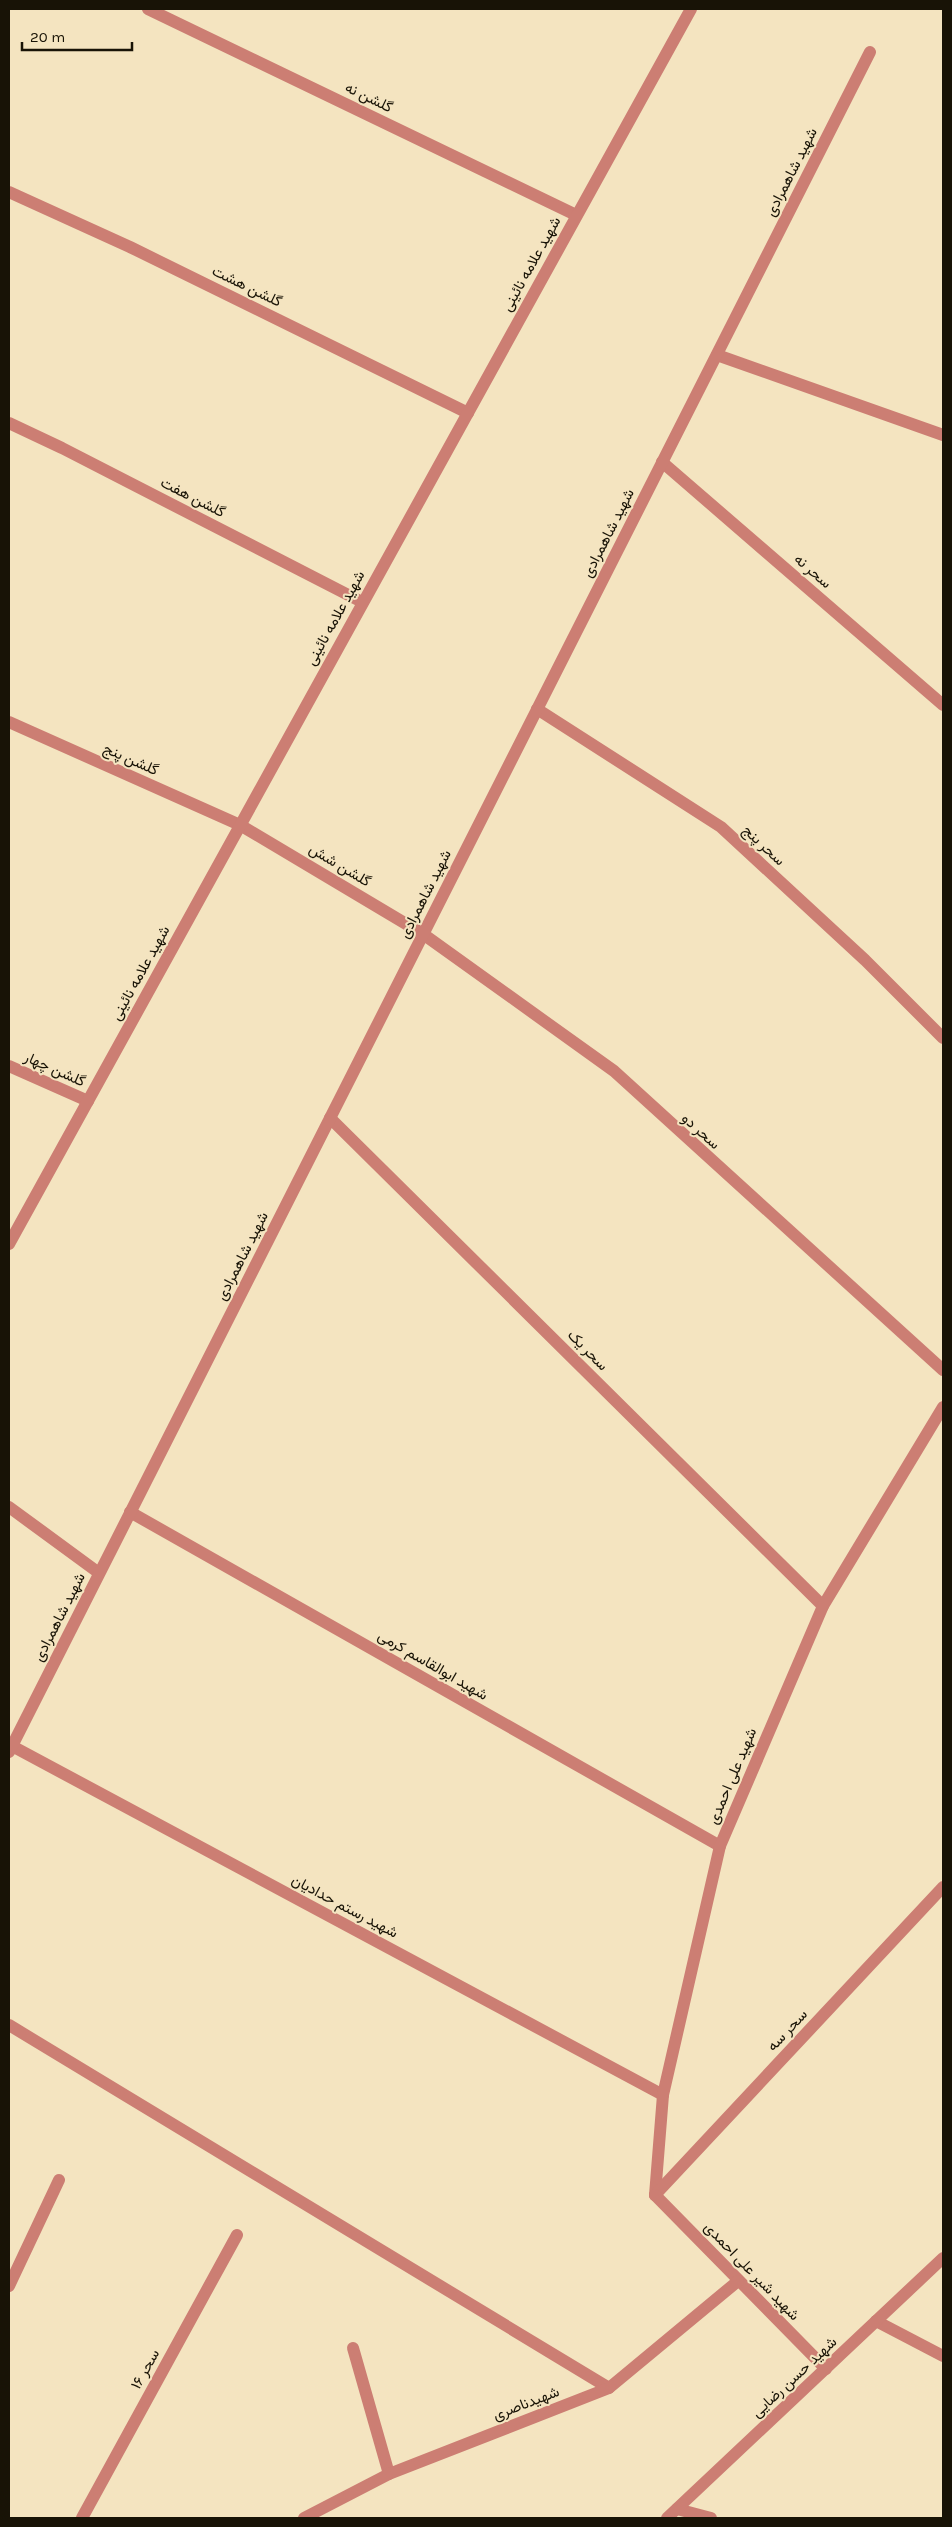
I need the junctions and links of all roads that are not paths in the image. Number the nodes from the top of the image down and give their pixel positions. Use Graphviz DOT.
graph roads {
  1 [pos="148,9"];
  2 [pos="691,9"];
  3 [pos="870,52"];
  4 [pos="9,192"];
  5 [pos="576,216"];
  6 [pos="716,355"];
  7 [pos="468,413"];
  8 [pos="9,423"];
  9 [pos="943,435"];
  10 [pos="662,462"];
  11 [pos="362,602"];
  12 [pos="943,705"];
  13 [pos="537,709"];
  14 [pos="9,722"];
  15 [pos="240,825"];
  16 [pos="423,934"];
  17 [pos="943,1038"];
  18 [pos="9,1066"];
  19 [pos="88,1101"];
  20 [pos="330,1118"];
  21 [pos="9,1244"];
  22 [pos="943,1370"];
  23 [pos="943,1407"];
  24 [pos="9,1507"];
  25 [pos="130,1512"];
  26 [pos="100,1573"];
  27 [pos="823,1606"];
  28 [pos="10,1749"];
  29 [pos="720,1846"];
  30 [pos="943,1887"];
  31 [pos="9,2025"];
  32 [pos="663,2095"];
  33 [pos="59,2180"];
  34 [pos="655,2195"];
  35 [pos="237,2235"];
  36 [pos="943,2258"];
  37 [pos="738,2281"];
  38 [pos="9,2286"];
  39 [pos="876,2322"];
  40 [pos="353,2348"];
  41 [pos="943,2356"];
  42 [pos="826,2369"];
  43 [pos="610,2388"];
  44 [pos="389,2474"];
  45 [pos="677,2508"];
  46 [pos="82,2518"];
  47 [pos="304,2518"];
  48 [pos="667,2518"];
  49 [pos="711,2518"];
  1 -- 5 [label="street, گلشن نه"];
  2 -- 5 [label="street, شهید علامه‌ نائینی"];
  3 -- 6 [label="street, شهید شاهمرادی"];
  4 -- 7 [label="street, گلشن هشت"];
  5 -- 7 [label="street, شهید علامه‌ نائینی"];
  6 -- 9 [label="street"];
  6 -- 10 [label="street, شهید شاهمرادی"];
  7 -- 11 [label="street, شهید علامه‌ نائینی"];
  8 -- 11 [label="street, گلشن هفت"];
  10 -- 12 [label="street, سحر نه"];
  10 -- 13 [label="street, شهید شاهمرادی"];
  11 -- 15 [label="street, شهید علامه‌ نائینی"];
  13 -- 16 [label="street, شهید شاهمرادی"];
  13 -- 17 [label="street, سحر پنج"];
  14 -- 15 [label="street, گلشن پنج"];
  15 -- 16 [label="street, گلشن شش"];
  15 -- 19 [label="street, شهید علامه‌ نائینی"];
  16 -- 20 [label="street, شهید شاهمرادی"];
  16 -- 22 [label="street, سحر دو"];
  18 -- 19 [label="street, گلشن چهار"];
  19 -- 21 [label="street, شهید علامه‌ نائینی"];
  20 -- 25 [label="street, شهید شاهمرادی"];
  20 -- 27 [label="street, سحر یک"];
  23 -- 27 [label="street, شهید علی احمدی"];
  24 -- 26 [label="street"];
  25 -- 26 [label="street, شهید شاهمرادی"];
  25 -- 29 [label="street, شهید ابوالقاسم کرمی"];
  26 -- 28 [label="street, شهید شاهمرادی"];
  27 -- 29 [label="street, شهید علی احمدی"];
  28 -- 32 [label="street, شهید رستم حدادیان"];
  29 -- 32 [label="street, شهید علی احمدی"];
  30 -- 34 [label="street, سحر سه"];
  31 -- 43 [label="street"];
  32 -- 34 [label="street, شهید علی احمدی"];
  33 -- 38 [label="street"];
  34 -- 37 [label="street, شهید شیر علی احمدی"];
  35 -- 46 [label="street, سحر ۱۶"];
  36 -- 39 [label="street, شهید حسن رضایی"];
  37 -- 42 [label="street, شهید شیر علی احمدی"];
  37 -- 43 [label="street, شهیدناصری"];
  39 -- 41 [label="street"];
  39 -- 42 [label="street, شهید حسن رضایی"];
  40 -- 44 [label="street"];
  42 -- 45 [label="street, شهید حسن رضایی"];
  43 -- 44 [label="street, شهیدناصری"];
  44 -- 47 [label="street, شهیدناصری"];
  45 -- 48 [label="street, شهید حسن رضایی"];
  45 -- 49 [label="street"];
}
